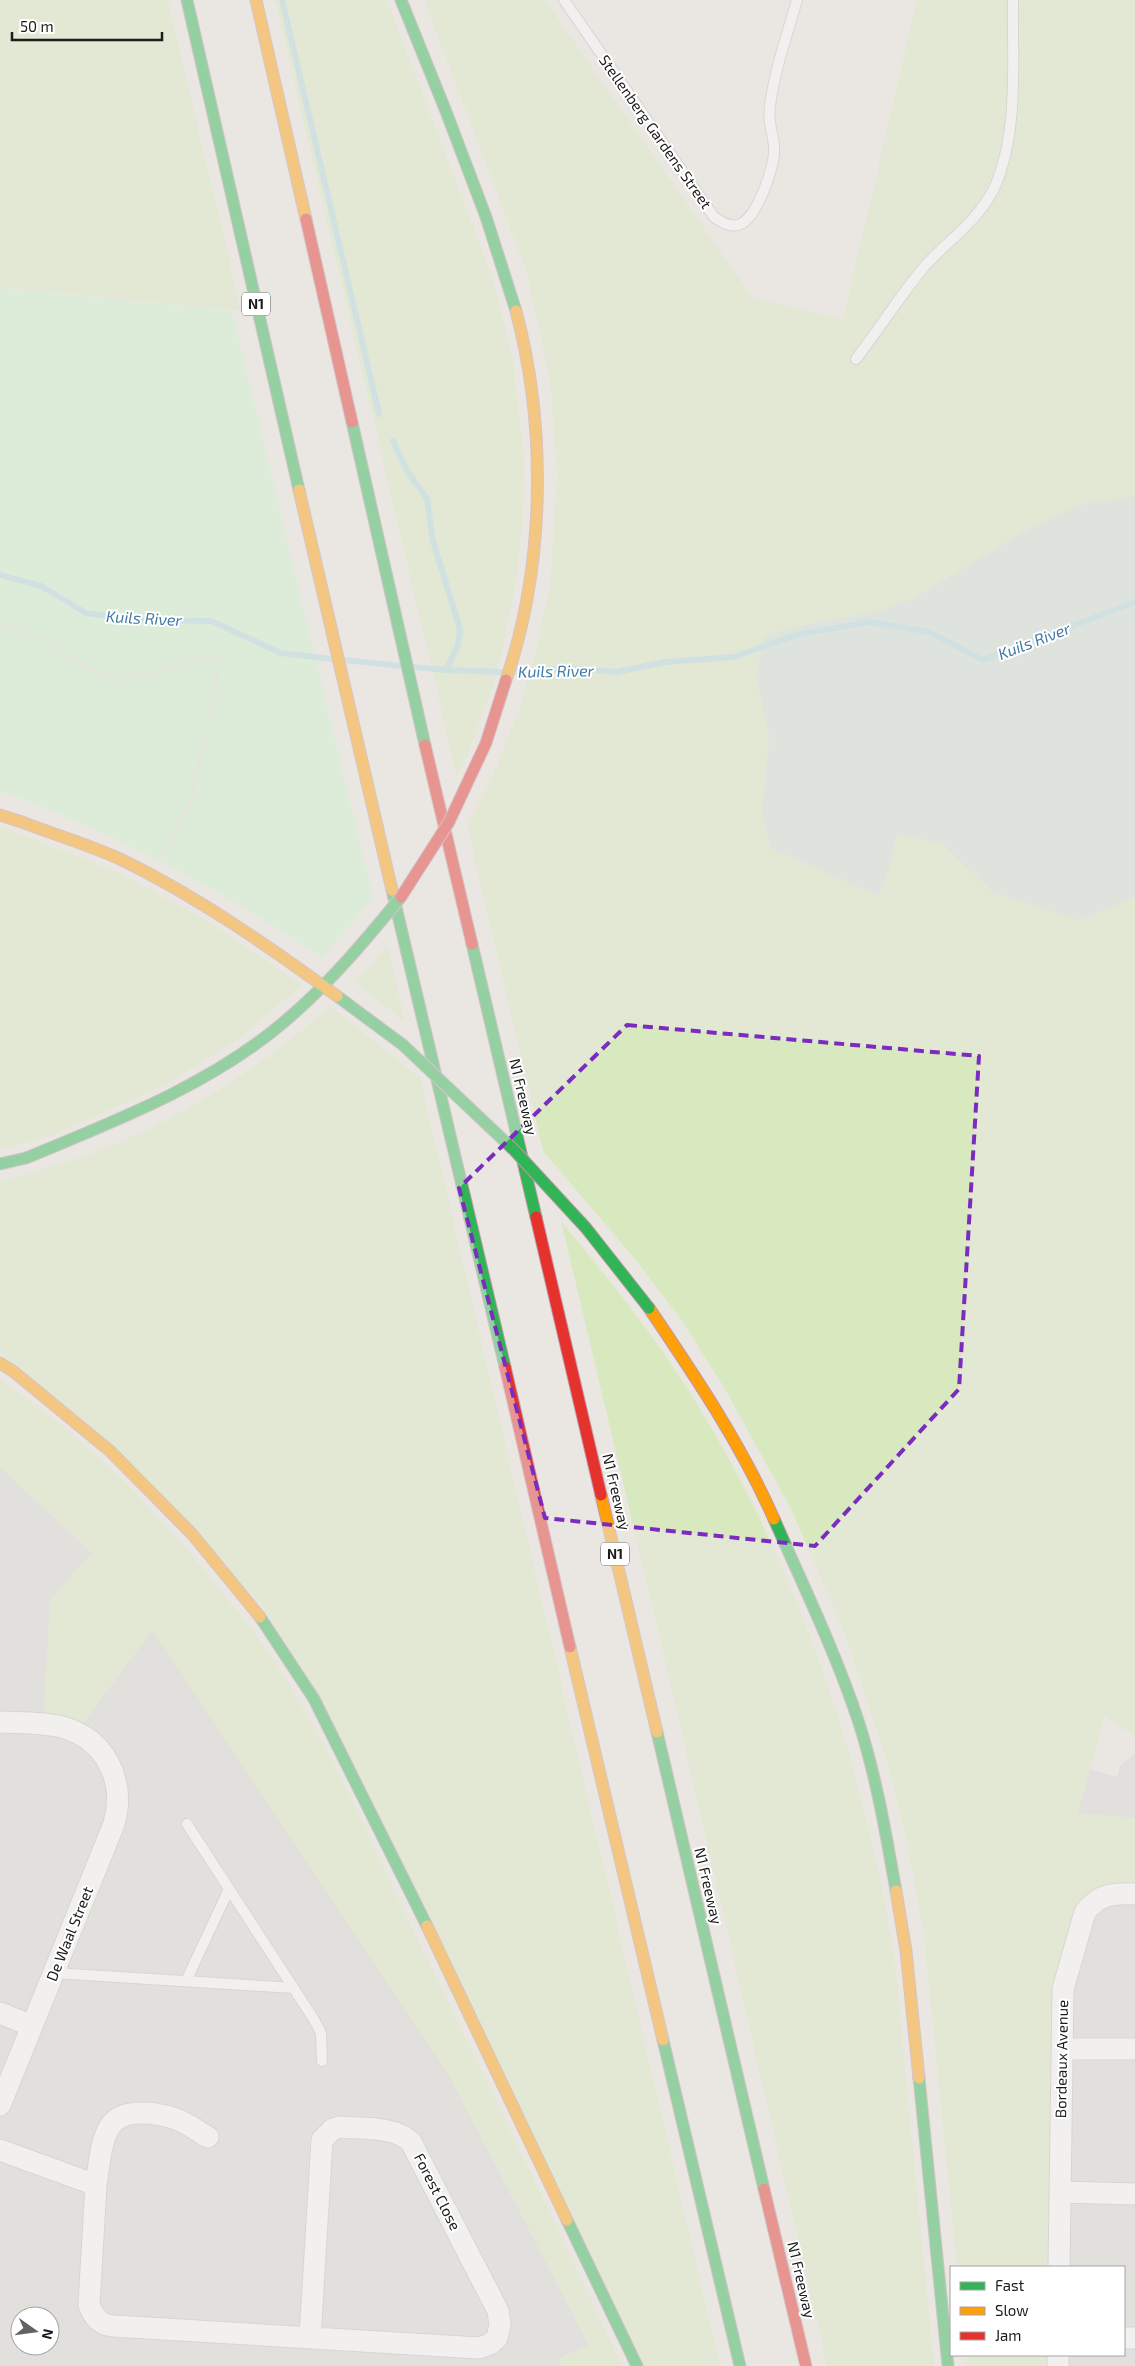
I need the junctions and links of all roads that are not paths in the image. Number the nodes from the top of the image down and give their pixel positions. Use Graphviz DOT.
graph roads {
  1 [pos="186,0"];
  2 [pos="256,0"];
  3 [pos="401,0"];
  4 [pos="564,0"];
  5 [pos="797,0"];
  6 [pos="1013,0"];
  7 [pos="856,359"];
  8 [pos="0,815"];
  9 [pos="0,1164"];
  10 [pos="0,1363"];
  11 [pos="0,1722"];
  12 [pos="187,1824"];
  13 [pos="229,1889"];
  14 [pos="1135,1894"];
  15 [pos="54,1973"];
  16 [pos="186,1981"];
  17 [pos="294,1988"];
  18 [pos="0,2013"];
  19 [pos="32,2026"];
  20 [pos="1062,2049"];
  21 [pos="1135,2050"];
  22 [pos="322,2061"];
  23 [pos="0,2105"];
  24 [pos="208,2137"];
  25 [pos="0,2150"];
  26 [pos="96,2185"];
  27 [pos="1060,2192"];
  28 [pos="1135,2194"];
  29 [pos="1059,2266"];
  30 [pos="310,2338"];
  31 [pos="637,2366"];
  32 [pos="740,2366"];
  33 [pos="806,2366"];
  34 [pos="948,2366"];
  1 -- 32 [label="highway, N1"];
  2 -- 33 [label="highway, N1 Freeway / N1"];
  3 -- 9 [label="highway, bridge"];
  4 -- 5 [label="lane, Stellenberg Gardens Street"];
  6 -- 7 [label="lane"];
  8 -- 34 [label="highway, bridge"];
  10 -- 31 [label="highway"];
  11 -- 15 [label="street, De Waal Street"];
  12 -- 13 [label="lane"];
  13 -- 16 [label="lane"];
  13 -- 17 [label="lane"];
  14 -- 20 [label="street, Bordeaux Avenue"];
  15 -- 16 [label="lane"];
  15 -- 19 [label="street, De Waal Street"];
  16 -- 17 [label="lane"];
  17 -- 22 [label="lane"];
  18 -- 19 [label="street"];
  19 -- 23 [label="street, De Waal Street"];
  20 -- 21 [label="street"];
  20 -- 27 [label="street, Bordeaux Avenue"];
  24 -- 26 [label="street, Forest Close"];
  25 -- 26 [label="street"];
  26 -- 30 [label="street, Forest Close"];
  27 -- 28 [label="street"];
  27 -- 29 [label="street, Bordeaux Avenue"];
  30 -- 30 [label="street, Forest Close"];
}
